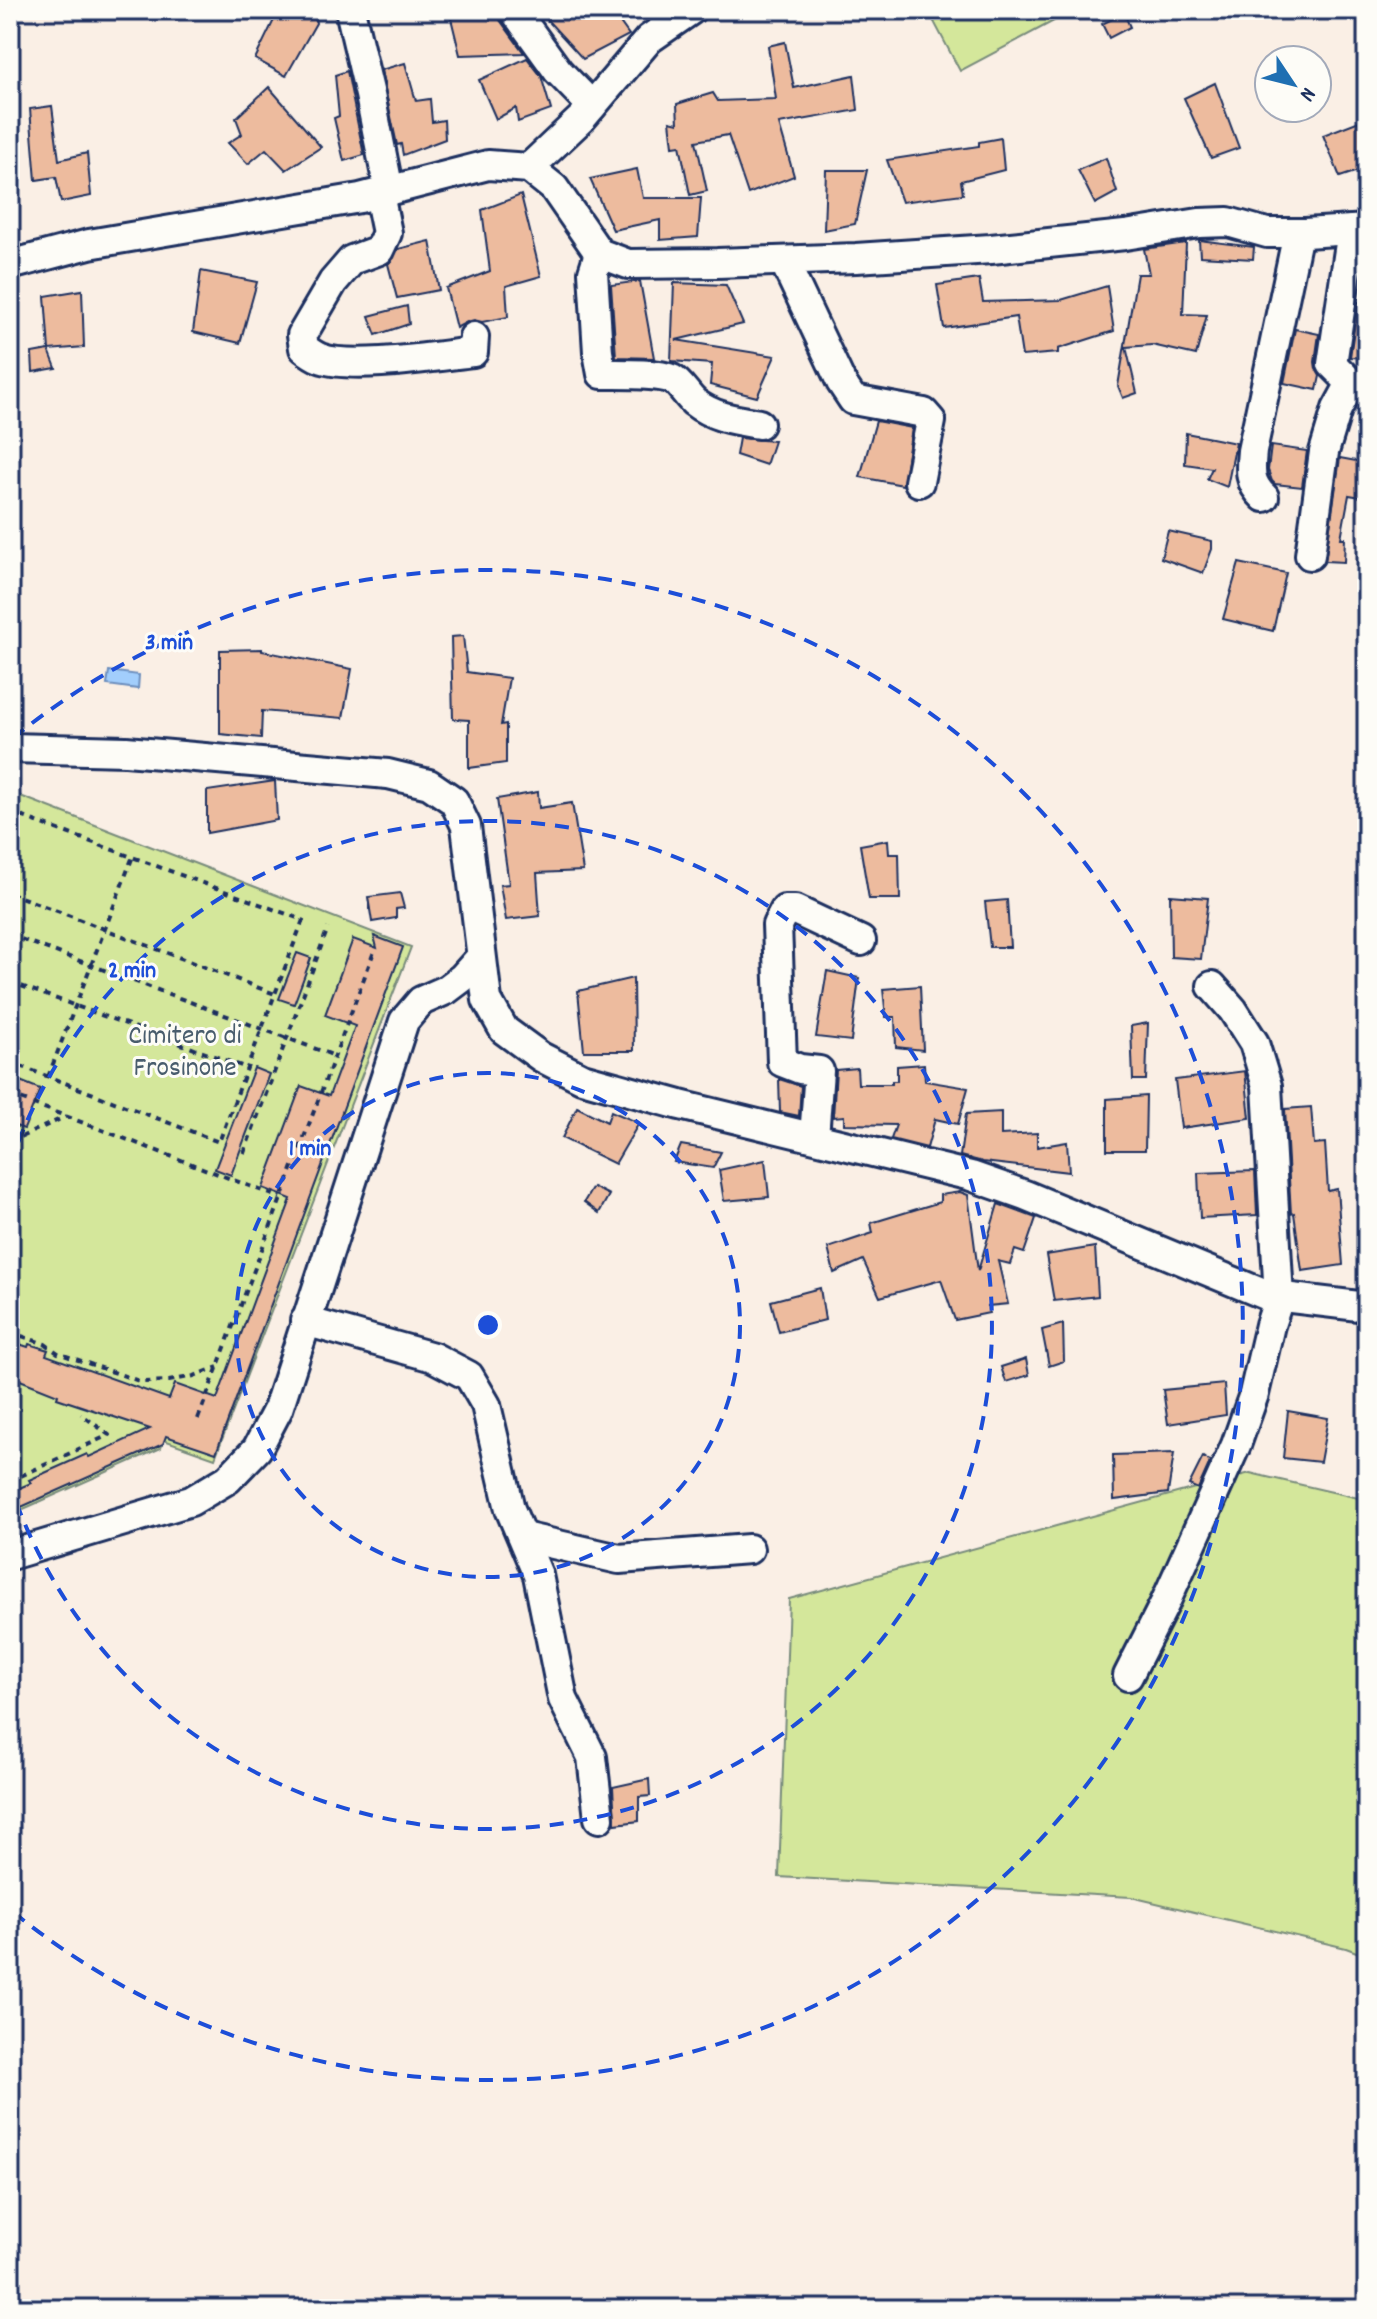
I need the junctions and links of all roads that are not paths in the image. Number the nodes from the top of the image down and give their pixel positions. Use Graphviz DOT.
graph roads {
  1 [pos="350,10"];
  2 [pos="514,10"];
  3 [pos="691,10"];
  4 [pos="592,106"];
  5 [pos="529,168"];
  6 [pos="384,192"];
  7 [pos="1360,229"];
  8 [pos="1298,233"];
  9 [pos="599,253"];
  10 [pos="784,261"];
  11 [pos="10,265"];
  12 [pos="474,337"];
  13 [pos="759,424"];
  14 [pos="919,482"];
  15 [pos="1264,497"];
  16 [pos="1310,555"];
  17 [pos="10,748"];
  18 [pos="861,941"];
  19 [pos="480,958"];
  20 [pos="1212,986"];
  21 [pos="446,990"];
  22 [pos="497,1017"];
  23 [pos="814,1137"];
  24 [pos="1279,1298"];
  25 [pos="1367,1307"];
  26 [pos="305,1321"];
  27 [pos="523,1537"];
  28 [pos="749,1549"];
  29 [pos="10,1555"];
  30 [pos="1128,1676"];
  31 [pos="599,1818"];
  1 -- 6 [label="street"];
  2 -- 4 [label="street"];
  3 -- 4 [label="street"];
  4 -- 5 [label="street"];
  5 -- 6 [label="street"];
  5 -- 9 [label="street"];
  6 -- 11 [label="street"];
  6 -- 12 [label="street"];
  7 -- 8 [label="street"];
  7 -- 16 [label="street"];
  8 -- 10 [label="street"];
  8 -- 15 [label="street"];
  9 -- 10 [label="street"];
  9 -- 13 [label="street"];
  10 -- 14 [label="street"];
  17 -- 19 [label="street"];
  18 -- 23 [label="street"];
  19 -- 21 [label="street"];
  19 -- 22 [label="street"];
  20 -- 24 [label="street"];
  21 -- 22 [label="street"];
  21 -- 26 [label="street"];
  22 -- 23 [label="street"];
  23 -- 24 [label="street"];
  24 -- 25 [label="street"];
  24 -- 30 [label="street"];
  26 -- 27 [label="street"];
  26 -- 29 [label="street"];
  27 -- 28 [label="street"];
  27 -- 31 [label="street"];
}
